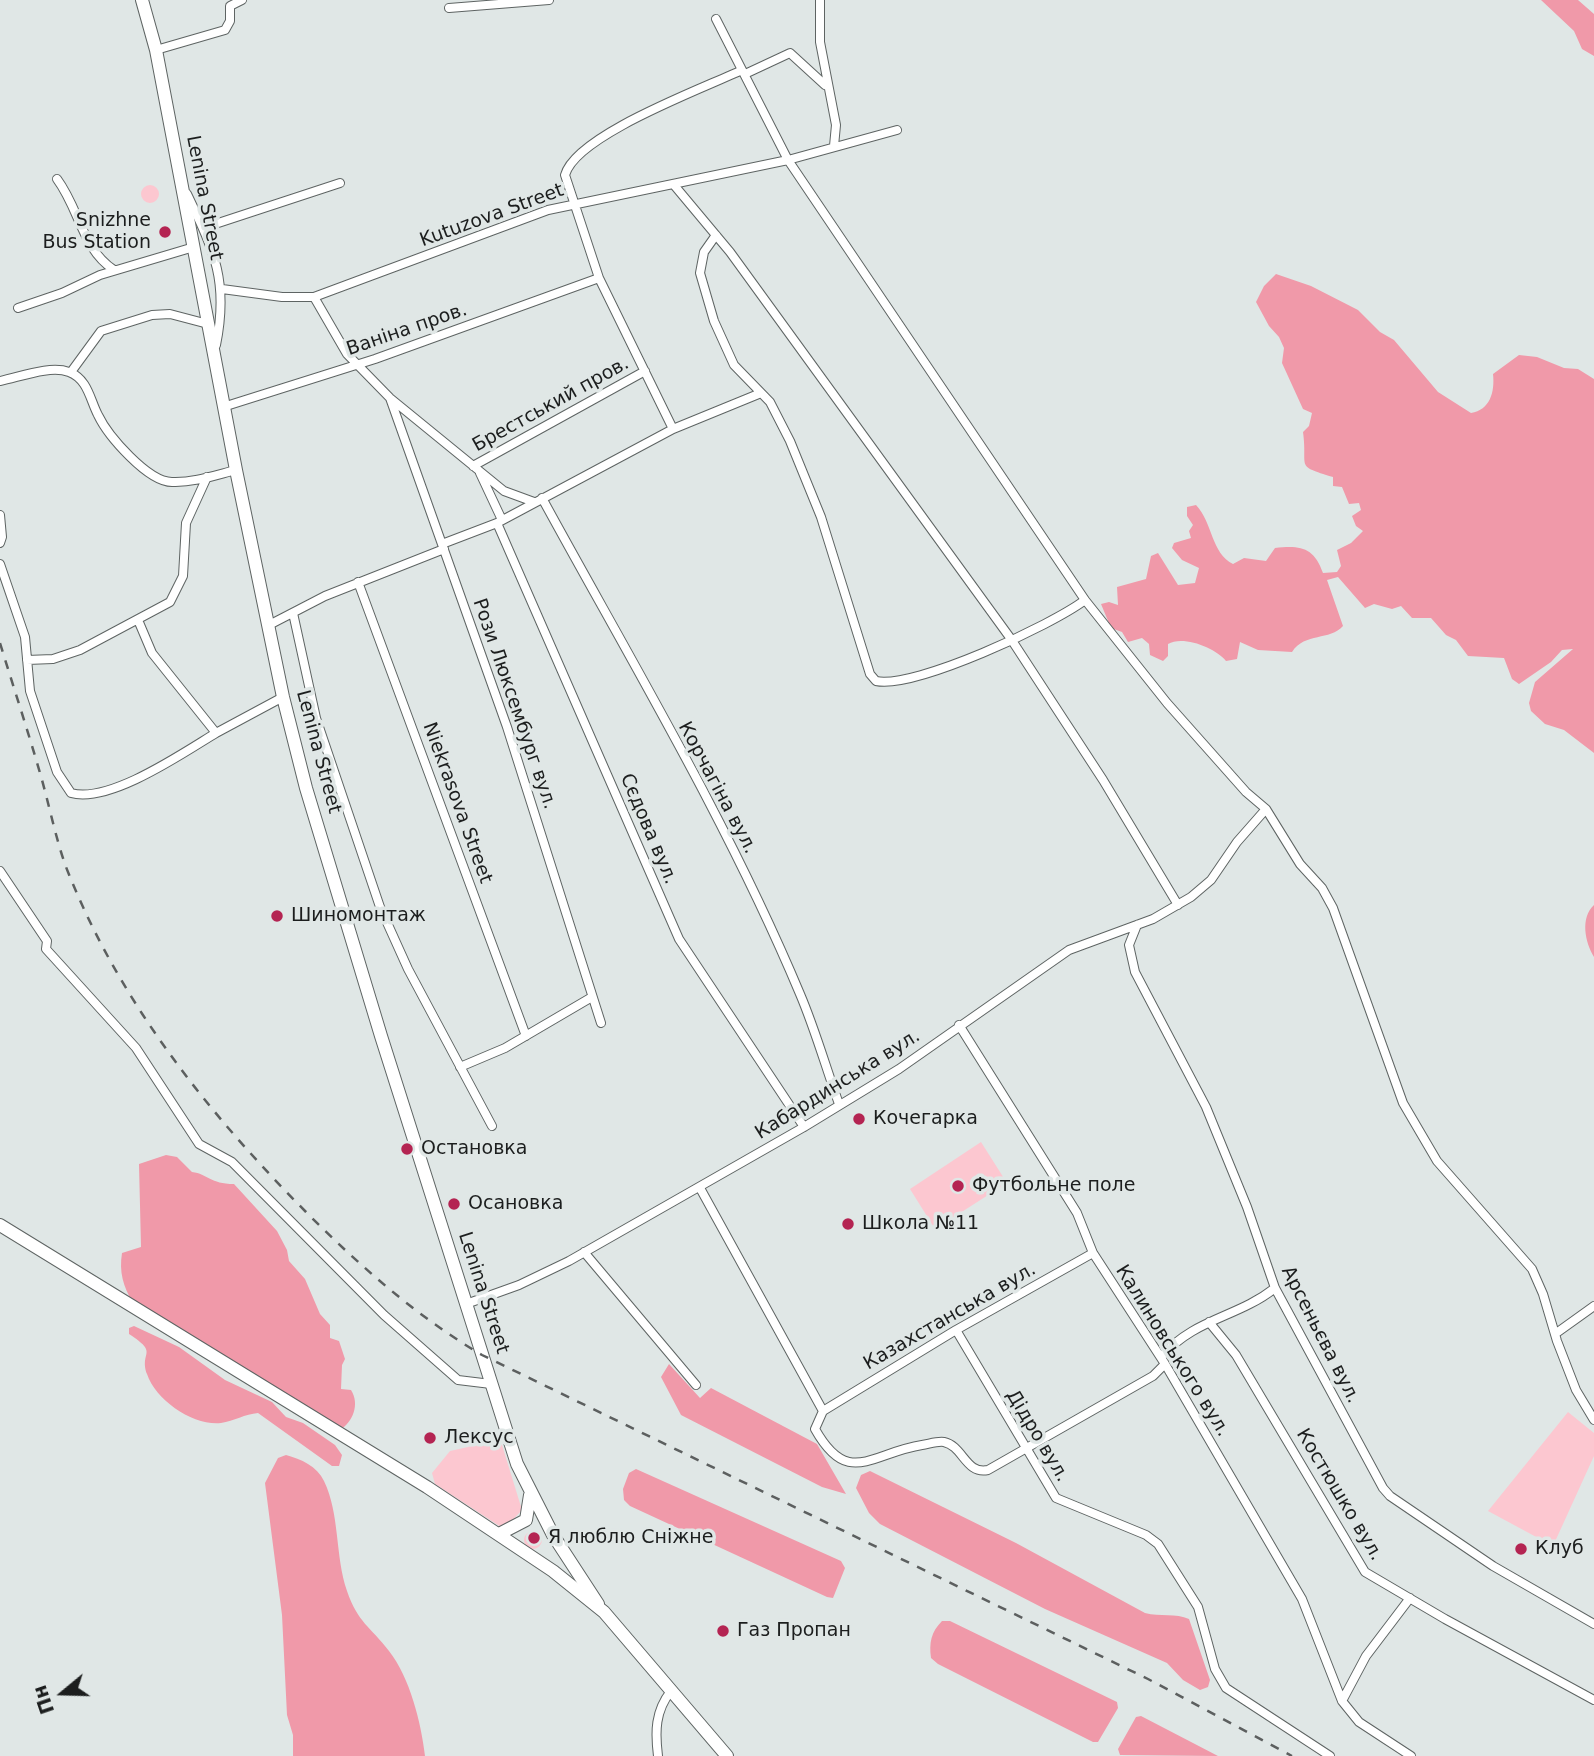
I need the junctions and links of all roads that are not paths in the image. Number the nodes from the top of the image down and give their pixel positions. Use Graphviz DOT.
graph roads {
  1 [pos="142,0"];
  2 [pos="242,0"];
  3 [pos="549,0"];
  4 [pos="820,0"];
  5 [pos="521,1"];
  6 [pos="449,8"];
  7 [pos="716,19"];
  8 [pos="156,50"];
  9 [pos="743,72"];
  10 [pos="826,85"];
  11 [pos="897,130"];
  12 [pos="834,146"];
  13 [pos="788,160"];
  14 [pos="180,178"];
  15 [pos="57,179"];
  16 [pos="340,183"];
  17 [pos="674,185"];
  18 [pos="573,203"];
  19 [pos="203,228"];
  20 [pos="716,235"];
  21 [pos="194,247"];
  22 [pos="114,271"];
  23 [pos="598,278"];
  24 [pos="222,289"];
  25 [pos="314,298"];
  26 [pos="18,309"];
  27 [pos="208,324"];
  28 [pos="214,355"];
  29 [pos="358,365"];
  30 [pos="645,371"];
  31 [pos="71,372"];
  32 [pos="0,381"];
  33 [pos="761,393"];
  34 [pos="390,398"];
  35 [pos="223,407"];
  36 [pos="673,429"];
  37 [pos="476,468"];
  38 [pos="236,470"];
  39 [pos="207,477"];
  40 [pos="538,500"];
  41 [pos="0,515"];
  42 [pos="500,522"];
  43 [pos="0,544"];
  44 [pos="443,547"];
  45 [pos="0,564"];
  46 [pos="358,582"];
  47 [pos="1085,600"];
  48 [pos="293,613"];
  49 [pos="138,621"];
  50 [pos="269,625"];
  51 [pos="1011,639"];
  52 [pos="27,660"];
  53 [pos="283,697"];
  54 [pos="216,733"];
  55 [pos="1266,809"];
  56 [pos="0,871"];
  57 [pos="1178,905"];
  58 [pos="1137,925"];
  59 [pos="592,997"];
  60 [pos="601,1023"];
  61 [pos="959,1025"];
  62 [pos="526,1036"];
  63 [pos="460,1067"];
  64 [pos="839,1104"];
  65 [pos="492,1126"];
  66 [pos="804,1127"];
  67 [pos="700,1188"];
  68 [pos="0,1225"];
  69 [pos="584,1252"];
  70 [pos="1093,1253"];
  71 [pos="1275,1288"];
  72 [pos="466,1304"];
  73 [pos="1594,1306"];
  74 [pos="1209,1322"];
  75 [pos="956,1330"];
  76 [pos="1555,1334"];
  77 [pos="1163,1360"];
  78 [pos="491,1384"];
  79 [pos="696,1385"];
  80 [pos="823,1411"];
  81 [pos="1594,1419"];
  82 [pos="1025,1448"];
  83 [pos="530,1495"];
  84 [pos="499,1534"];
  85 [pos="1409,1598"];
  86 [pos="604,1612"];
  87 [pos="1594,1624"];
  88 [pos="671,1691"];
  89 [pos="1594,1700"];
  90 [pos="1342,1701"];
  91 [pos="659,1756"];
  92 [pos="727,1756"];
  93 [pos="1330,1756"];
  94 [pos="1411,1756"];
  1 -- 8 [label="main road, Lenina Street"];
  2 -- 8 [label="street"];
  3 -- 5 [label="street"];
  4 -- 10 [label="street"];
  5 -- 6 [label="street"];
  7 -- 9 [label="street"];
  8 -- 14 [label="main road, Lenina Street"];
  9 -- 10 [label="street"];
  9 -- 13 [label="street"];
  9 -- 18 [label="street"];
  10 -- 12 [label="street"];
  11 -- 12 [label="street, Kutuzova Street"];
  12 -- 13 [label="street, Kutuzova Street"];
  13 -- 17 [label="street, Kutuzova Street"];
  13 -- 47 [label="street"];
  14 -- 19 [label="street"];
  14 -- 21 [label="main road, Lenina Street"];
  15 -- 22 [label="street"];
  16 -- 19 [label="street"];
  17 -- 18 [label="street, Kutuzova Street"];
  17 -- 20 [label="street"];
  18 -- 23 [label="street"];
  18 -- 25 [label="street, Kutuzova Street"];
  19 -- 24 [label="street"];
  20 -- 33 [label="street"];
  20 -- 51 [label="street"];
  21 -- 22 [label="street"];
  21 -- 27 [label="main road, Lenina Street"];
  22 -- 26 [label="street"];
  23 -- 29 [label="street, Ваніна пров."];
  23 -- 30 [label="street"];
  24 -- 25 [label="street, Kutuzova Street"];
  24 -- 28 [label="street"];
  25 -- 29 [label="street"];
  27 -- 28 [label="main road, Lenina Street"];
  27 -- 31 [label="street"];
  28 -- 35 [label="main road, Lenina Street"];
  29 -- 34 [label="street"];
  29 -- 35 [label="street, Ваніна пров."];
  30 -- 36 [label="street"];
  30 -- 37 [label="street, Брестський пров."];
  31 -- 32 [label="street"];
  31 -- 39 [label="street"];
  33 -- 36 [label="street"];
  33 -- 51 [label="street"];
  34 -- 37 [label="street"];
  34 -- 44 [label="street, Рози Люксембург вул."];
  35 -- 38 [label="main road, Lenina Street"];
  36 -- 40 [label="street"];
  37 -- 40 [label="street"];
  37 -- 42 [label="street, Сєдова вул."];
  38 -- 39 [label="street"];
  38 -- 50 [label="main road, Lenina Street"];
  39 -- 49 [label="street"];
  40 -- 42 [label="street"];
  40 -- 64 [label="street, Корчагіна вул."];
  41 -- 43 [label="street"];
  42 -- 44 [label="street"];
  42 -- 66 [label="street, Сєдова вул."];
  44 -- 46 [label="street"];
  44 -- 59 [label="street, Рози Люксембург вул."];
  45 -- 52 [label="street"];
  46 -- 48 [label="street"];
  46 -- 62 [label="street, Niekrasova Street"];
  47 -- 51 [label="street"];
  47 -- 55 [label="street"];
  48 -- 50 [label="street"];
  48 -- 63 [label="street"];
  49 -- 52 [label="street"];
  49 -- 54 [label="street"];
  50 -- 53 [label="main road, Lenina Street"];
  51 -- 57 [label="street"];
  52 -- 54 [label="street"];
  53 -- 54 [label="street"];
  53 -- 72 [label="main road, Lenina Street"];
  55 -- 57 [label="street, Кабардинська вул."];
  55 -- 76 [label="street"];
  56 -- 78 [label="street"];
  57 -- 58 [label="street, Кабардинська вул."];
  58 -- 61 [label="street, Кабардинська вул."];
  58 -- 71 [label="street, Арсеньєва вул."];
  59 -- 60 [label="street, Рози Люксембург вул."];
  59 -- 62 [label="street"];
  61 -- 64 [label="street, Кабардинська вул."];
  61 -- 70 [label="street, Калиновського вул."];
  62 -- 63 [label="street"];
  63 -- 65 [label="street"];
  64 -- 66 [label="street, Кабардинська вул."];
  66 -- 67 [label="street, Кабардинська вул."];
  67 -- 69 [label="street, Кабардинська вул."];
  67 -- 80 [label="street"];
  68 -- 84 [label="main road"];
  69 -- 72 [label="street, Кабардинська вул."];
  69 -- 79 [label="street"];
  70 -- 75 [label="street, Казахстанська вул."];
  70 -- 77 [label="street, Калиновського вул."];
  71 -- 74 [label="street"];
  71 -- 87 [label="street, Арсеньєва вул."];
  72 -- 78 [label="main road, Lenina Street"];
  73 -- 76 [label="street"];
  74 -- 77 [label="street"];
  74 -- 85 [label="street, Костюшко вул."];
  75 -- 80 [label="street, Казахстанська вул."];
  75 -- 82 [label="street, Дідро вул."];
  76 -- 81 [label="street"];
  77 -- 82 [label="street"];
  77 -- 90 [label="street, Калиновського вул."];
  78 -- 83 [label="main road, Lenina Street"];
  80 -- 82 [label="street"];
  82 -- 93 [label="street, Дідро вул."];
  83 -- 84 [label="main road"];
  83 -- 86 [label="main road, Lenina Street"];
  84 -- 86 [label="main road"];
  85 -- 89 [label="street, Костюшко вул."];
  85 -- 90 [label="street"];
  86 -- 88 [label="main road"];
  88 -- 91 [label="street"];
  88 -- 92 [label="main road"];
  90 -- 94 [label="street"];
}
